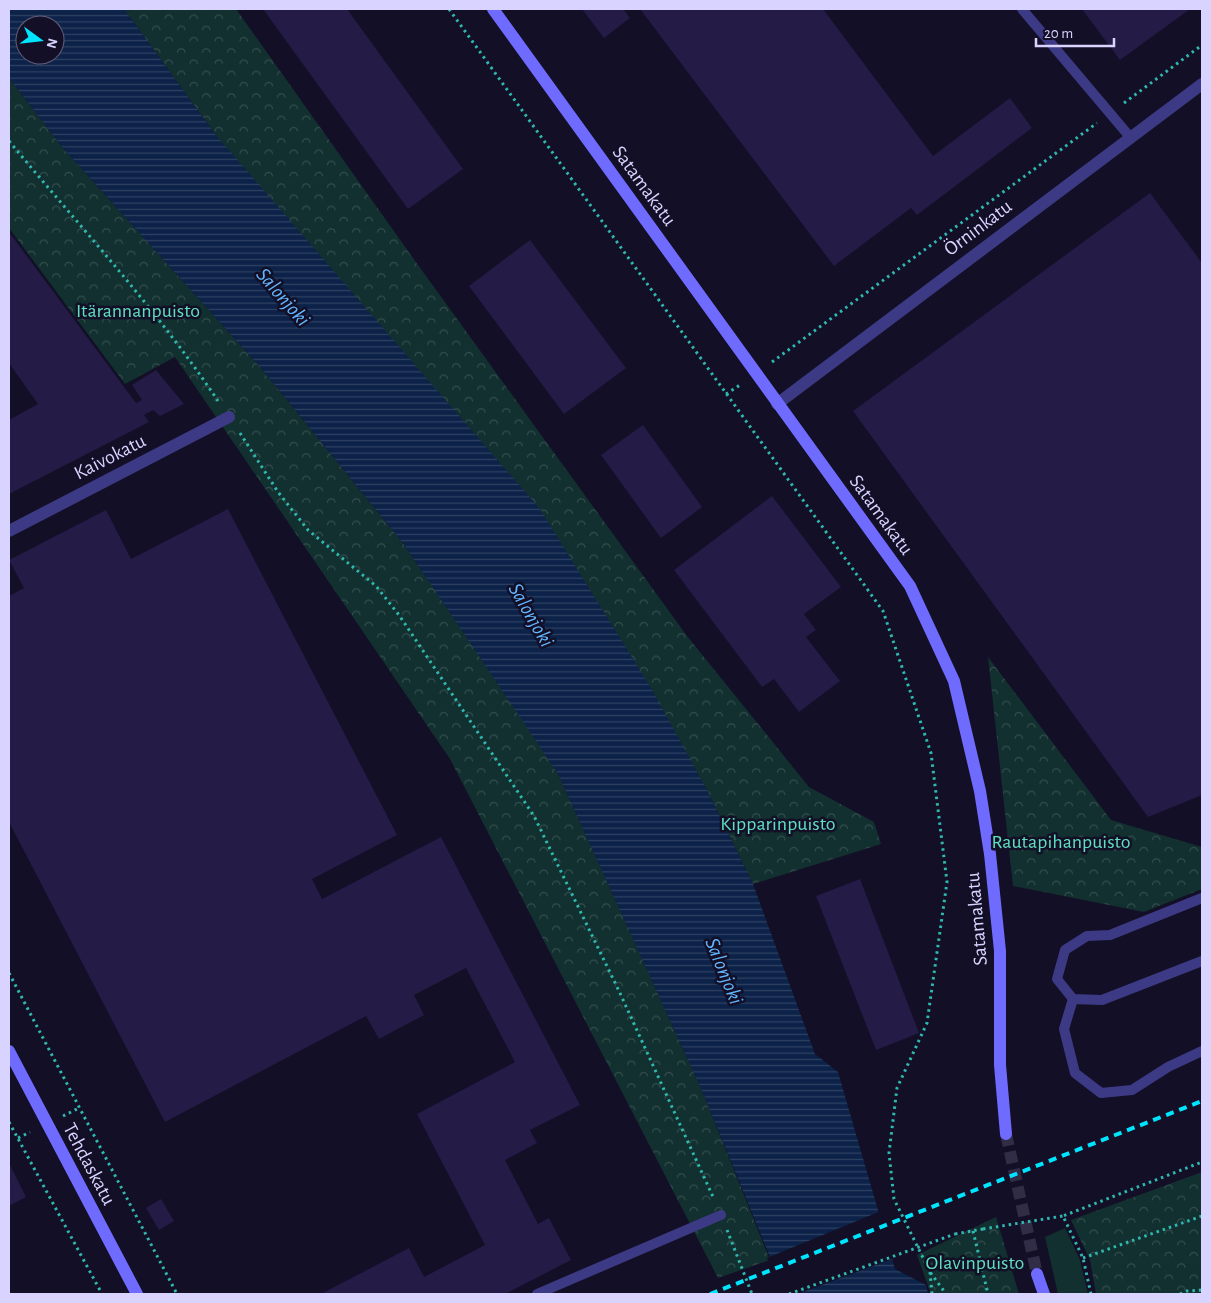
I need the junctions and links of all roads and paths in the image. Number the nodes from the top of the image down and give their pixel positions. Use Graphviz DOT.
graph roads {
  1 [pos="448,9"];
  2 [pos="493,9"];
  3 [pos="1022,9"];
  4 [pos="1202,45"];
  5 [pos="1202,84"];
  6 [pos="1111,113"];
  7 [pos="1130,137"];
  8 [pos="9,141"];
  9 [pos="756,374"];
  10 [pos="777,404"];
  11 [pos="229,417"];
  12 [pos="9,531"];
  13 [pos="1202,898"];
  14 [pos="1202,961"];
  15 [pos="9,973"];
  16 [pos="1073,999"];
  17 [pos="9,1051"];
  18 [pos="1202,1051"];
  19 [pos="9,1122"];
  20 [pos="1006,1134"];
  21 [pos="1202,1162"];
  22 [pos="721,1215"];
  23 [pos="1063,1216"];
  24 [pos="1202,1216"];
  25 [pos="973,1231"];
  26 [pos="1083,1258"];
  27 [pos="930,1272"];
  28 [pos="1037,1274"];
  29 [pos="1202,1290"];
  30 [pos="102,1294"];
  31 [pos="137,1294"];
  32 [pos="177,1294"];
  33 [pos="537,1294"];
  34 [pos="752,1294"];
  35 [pos="789,1294"];
  36 [pos="932,1294"];
  37 [pos="946,1294"];
  38 [pos="988,1294"];
  39 [pos="1044,1294"];
  40 [pos="1091,1294"];
  41 [pos="1180,1294"];
  1 -- 27 [label="path"];
  2 -- 9 [label="street, Satamakatu"];
  3 -- 6 [label="lane"];
  4 -- 6 [label="path"];
  5 -- 7 [label="street, Örninkatu"];
  6 -- 7 [label="lane"];
  6 -- 9 [label="path"];
  7 -- 10 [label="street, Örninkatu"];
  8 -- 11 [label="path"];
  9 -- 10 [label="street, Satamakatu"];
  10 -- 20 [label="street, Satamakatu"];
  11 -- 12 [label="street, Kaivokatu"];
  11 -- 22 [label="path"];
  13 -- 16 [label="lane"];
  14 -- 16 [label="lane"];
  15 -- 32 [label="path"];
  16 -- 18 [label="lane"];
  17 -- 31 [label="street, Tehdaskatu"];
  19 -- 30 [label="path"];
  21 -- 23 [label="path"];
  22 -- 33 [label="lane"];
  22 -- 34 [label="path"];
  23 -- 25 [label="path, bridge"];
  23 -- 26 [label="path"];
  24 -- 26 [label="path"];
  25 -- 35 [label="path, bridge"];
  25 -- 38 [label="path"];
  26 -- 40 [label="path"];
  27 -- 36 [label="path"];
  27 -- 37 [label="path"];
  28 -- 39 [label="street"];
  29 -- 41 [label="path"];
}
